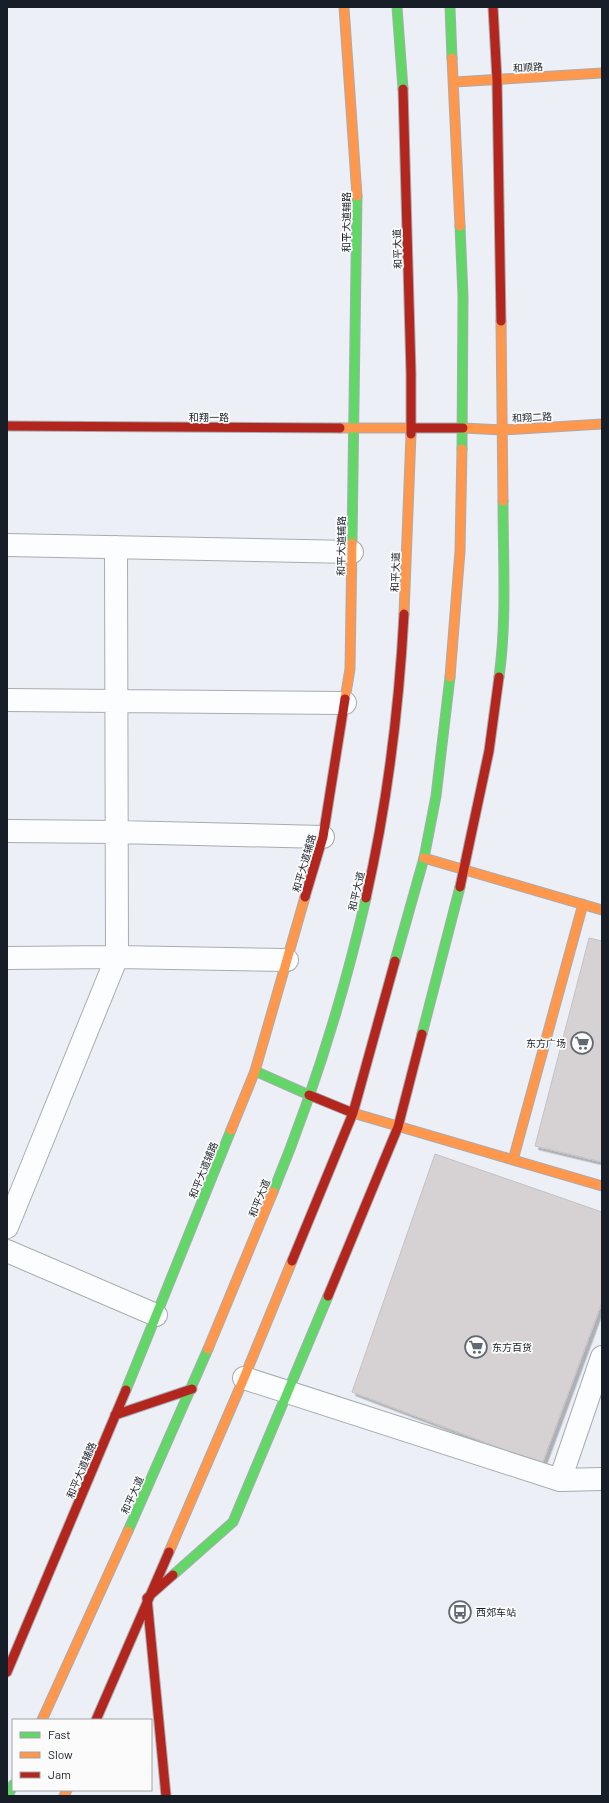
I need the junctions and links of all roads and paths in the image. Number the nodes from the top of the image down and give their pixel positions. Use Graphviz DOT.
graph roads {
  1 [pos="344,7"];
  2 [pos="397,7"];
  3 [pos="450,7"];
  4 [pos="493,7"];
  5 [pos="602,73"];
  6 [pos="497,80"];
  7 [pos="455,82"];
  8 [pos="602,424"];
  9 [pos="7,426"];
  10 [pos="411,428"];
  11 [pos="463,428"];
  12 [pos="354,429"];
  13 [pos="503,430"];
  14 [pos="7,545"];
  15 [pos="116,547"];
  16 [pos="352,552"];
  17 [pos="7,700"];
  18 [pos="116,701"];
  19 [pos="345,703"];
  20 [pos="7,831"];
  21 [pos="117,832"];
  22 [pos="324,837"];
  23 [pos="424,858"];
  24 [pos="464,870"];
  25 [pos="583,904"];
  26 [pos="602,910"];
  27 [pos="118,957"];
  28 [pos="287,960"];
  29 [pos="9,963"];
  30 [pos="255,1071"];
  31 [pos="309,1095"];
  32 [pos="353,1113"];
  33 [pos="398,1126"];
  34 [pos="513,1160"];
  35 [pos="602,1186"];
  36 [pos="7,1227"];
  37 [pos="7,1251"];
  38 [pos="156,1315"];
  39 [pos="602,1357"];
  40 [pos="244,1378"];
  41 [pos="192,1389"];
  42 [pos="286,1392"];
  43 [pos="115,1415"];
  44 [pos="602,1479"];
  45 [pos="560,1480"];
  46 [pos="147,1598"];
  47 [pos="7,1672"];
  48 [pos="42,1719"];
  49 [pos="96,1719"];
  50 [pos="166,1796"];
  1 -- 12 [label="main road, 和平大道辅路"];
  2 -- 10 [label="main road, 和平大道"];
  3 -- 7 [label="main road"];
  4 -- 6 [label="main road"];
  5 -- 6 [label="main road, 和顺路"];
  6 -- 7 [label="main road, 和顺路"];
  6 -- 13 [label="main road"];
  7 -- 11 [label="main road"];
  8 -- 13 [label="main road, 和翔二路"];
  9 -- 12 [label="main road, 和翔一路"];
  10 -- 11 [label="main road, 和翔二路"];
  10 -- 12 [label="main road, 和翔一路"];
  10 -- 31 [label="main road, 和平大道"];
  11 -- 13 [label="main road, 和翔二路"];
  11 -- 23 [label="main road"];
  12 -- 16 [label="main road, 和平大道辅路"];
  13 -- 24 [label="main road"];
  14 -- 15 [label="street"];
  15 -- 16 [label="street"];
  15 -- 18 [label="street"];
  16 -- 19 [label="main road, 和平大道辅路"];
  17 -- 18 [label="street"];
  18 -- 19 [label="street"];
  18 -- 21 [label="street"];
  19 -- 22 [label="main road, 和平大道辅路"];
  20 -- 21 [label="street"];
  21 -- 22 [label="street"];
  21 -- 27 [label="street"];
  22 -- 28 [label="main road, 和平大道辅路"];
  23 -- 24 [label="main road"];
  23 -- 32 [label="main road"];
  24 -- 25 [label="main road"];
  24 -- 33 [label="main road"];
  25 -- 26 [label="main road"];
  25 -- 34 [label="main road"];
  27 -- 28 [label="street"];
  27 -- 29 [label="street"];
  27 -- 36 [label="street"];
  28 -- 30 [label="main road, 和平大道辅路"];
  30 -- 31 [label="main road"];
  30 -- 38 [label="main road, 和平大道辅路"];
  31 -- 32 [label="main road"];
  31 -- 41 [label="main road, 和平大道"];
  32 -- 33 [label="main road"];
  32 -- 40 [label="main road"];
  33 -- 34 [label="main road"];
  33 -- 42 [label="main road"];
  34 -- 35 [label="main road"];
  37 -- 38 [label="street"];
  38 -- 43 [label="main road, 和平大道辅路"];
  39 -- 45 [label="street"];
  40 -- 42 [label="street"];
  40 -- 46 [label="main road"];
  41 -- 43 [label="main road"];
  41 -- 48 [label="main road, 和平大道"];
  42 -- 45 [label="street"];
  42 -- 46 [label="main road"];
  43 -- 47 [label="main road, 和平大道辅路"];
  44 -- 45 [label="street"];
  46 -- 49 [label="main road"];
  46 -- 50 [label="main road"];
}
